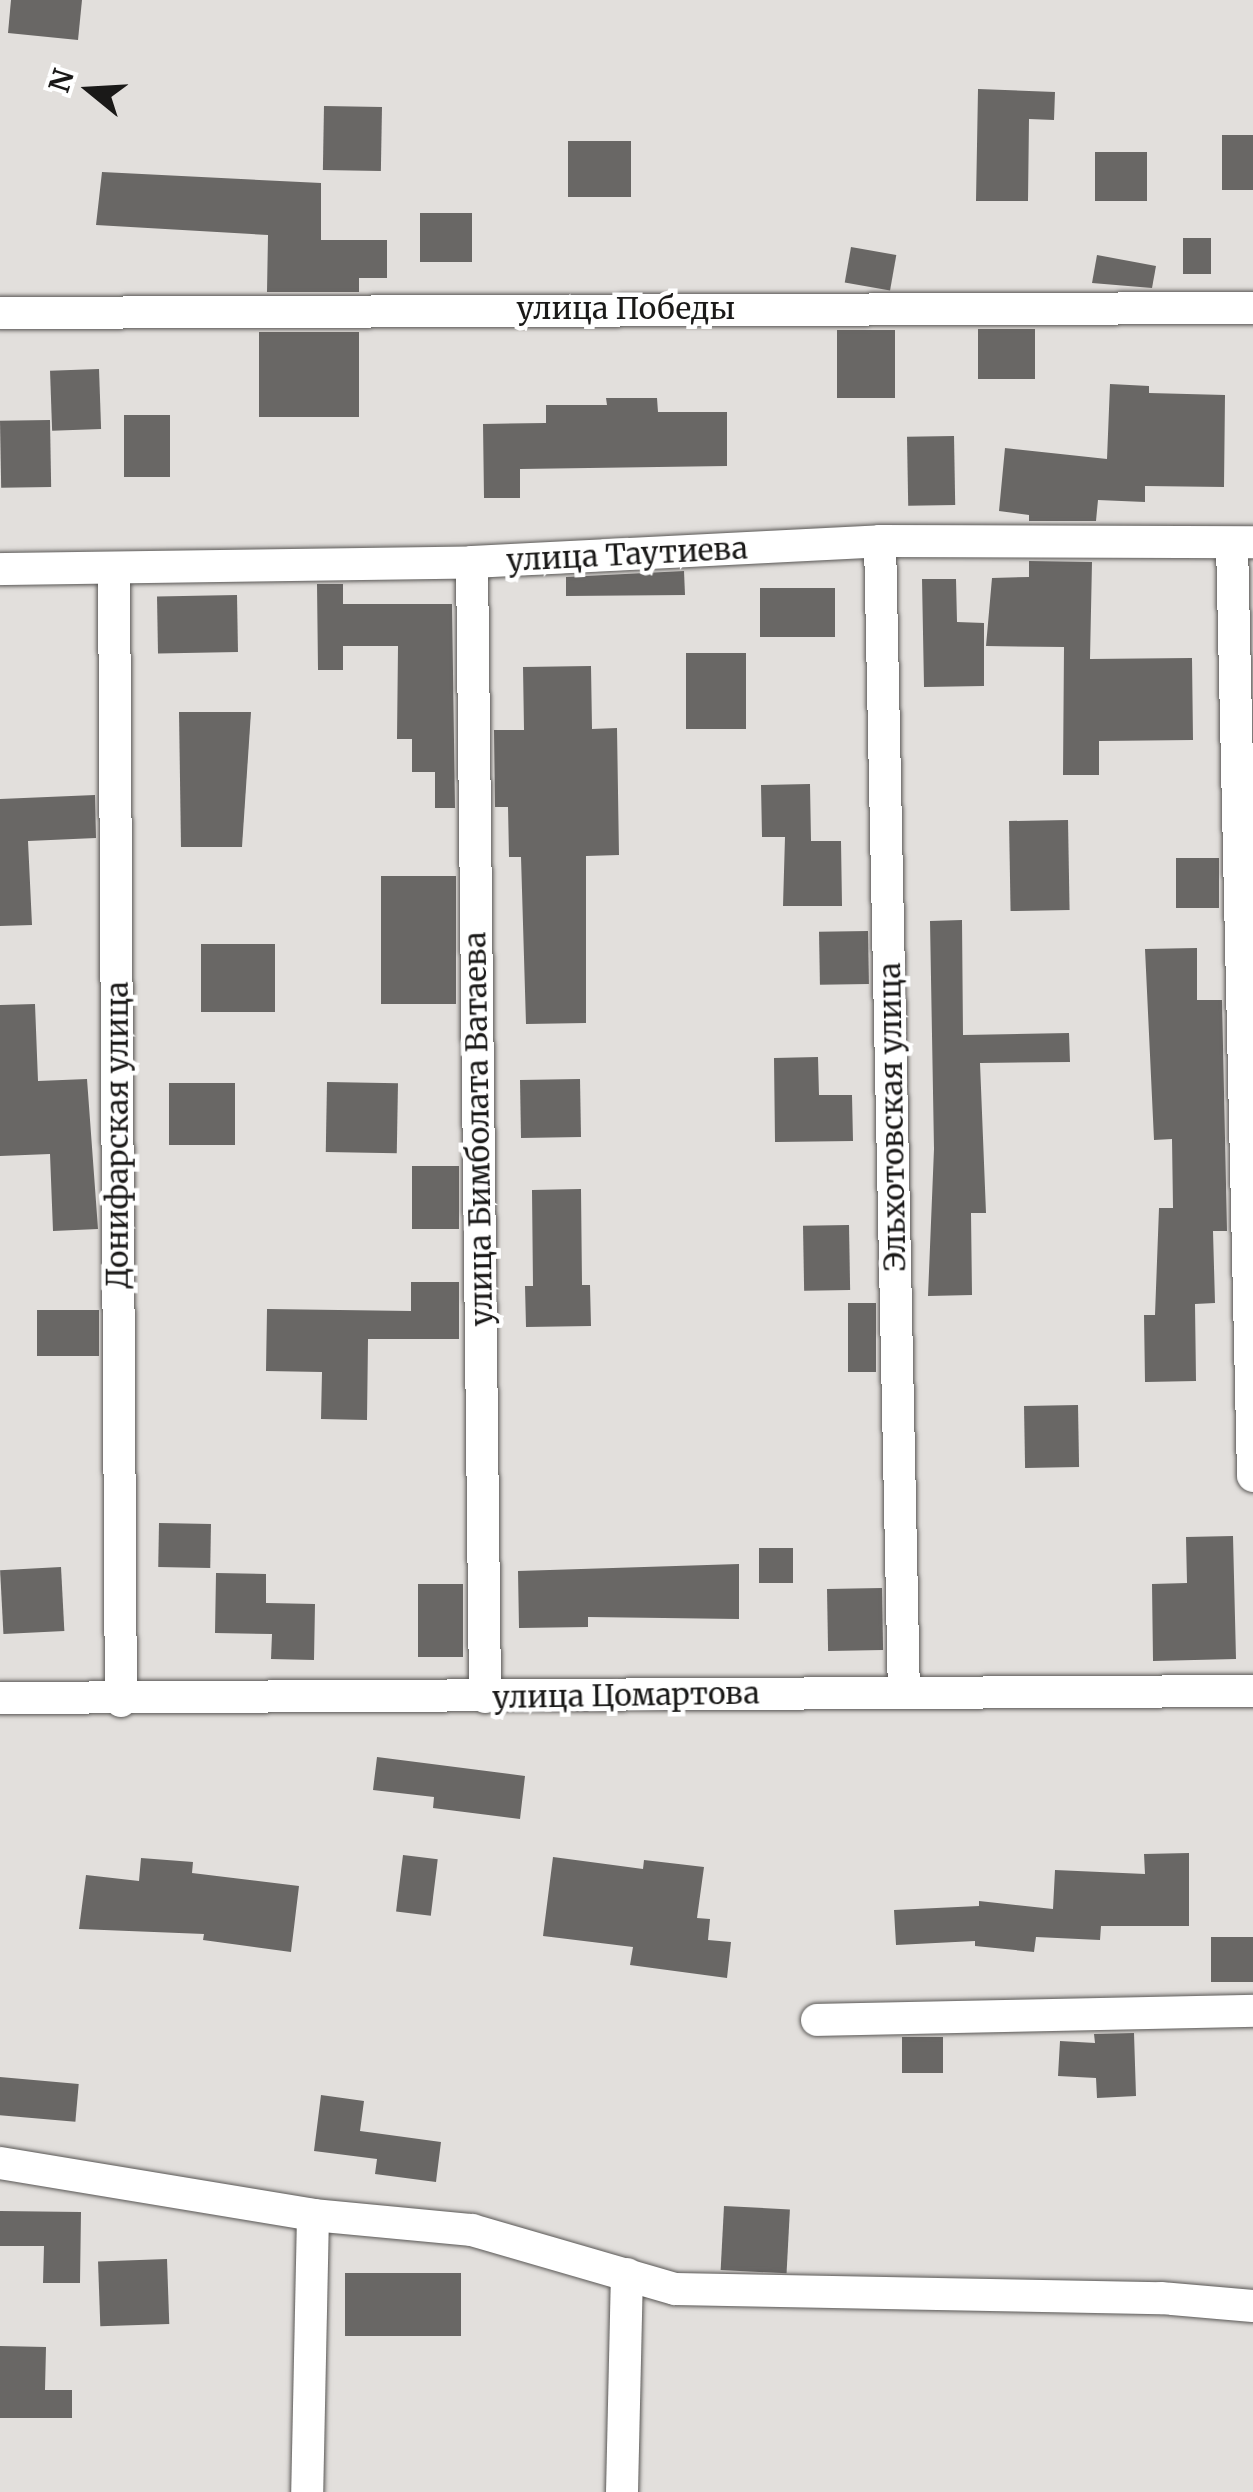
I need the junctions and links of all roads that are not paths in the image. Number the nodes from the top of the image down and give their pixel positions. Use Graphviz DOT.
graph roads {
  1 [pos="1253,308"];
  2 [pos="0,314"];
  3 [pos="880,541"];
  4 [pos="1243,542"];
  5 [pos="472,562"];
  6 [pos="0,569"];
  7 [pos="114,570"];
  8 [pos="1253,1476"];
  9 [pos="1253,1691"];
  10 [pos="904,1692"];
  11 [pos="484,1696"];
  12 [pos="0,1698"];
  13 [pos="121,1701"];
  14 [pos="1253,2011"];
  15 [pos="818,2020"];
  16 [pos="0,2163"];
  17 [pos="312,2215"];
  18 [pos="627,2274"];
  19 [pos="1253,2306"];
  20 [pos="307,2492"];
  21 [pos="622,2492"];
  1 -- 2 [label="street, улица Победы"];
  3 -- 4 [label="street, улица Таутиева"];
  3 -- 5 [label="street, улица Таутиева"];
  3 -- 10 [label="street, Эльхотовская улица"];
  4 -- 8 [label="street"];
  5 -- 7 [label="street, улица Таутиева"];
  5 -- 11 [label="street, улица Бимболата Ватаева"];
  6 -- 7 [label="street, улица Таутиева"];
  7 -- 13 [label="street, Донифарская улица"];
  9 -- 10 [label="street, улица Цомартова"];
  10 -- 11 [label="street, улица Цомартова"];
  11 -- 13 [label="street, улица Цомартова"];
  12 -- 13 [label="street, улица Цомартова"];
  14 -- 15 [label="street"];
  16 -- 17 [label="street"];
  17 -- 18 [label="street"];
  17 -- 20 [label="street"];
  18 -- 19 [label="street"];
  18 -- 21 [label="street"];
}
